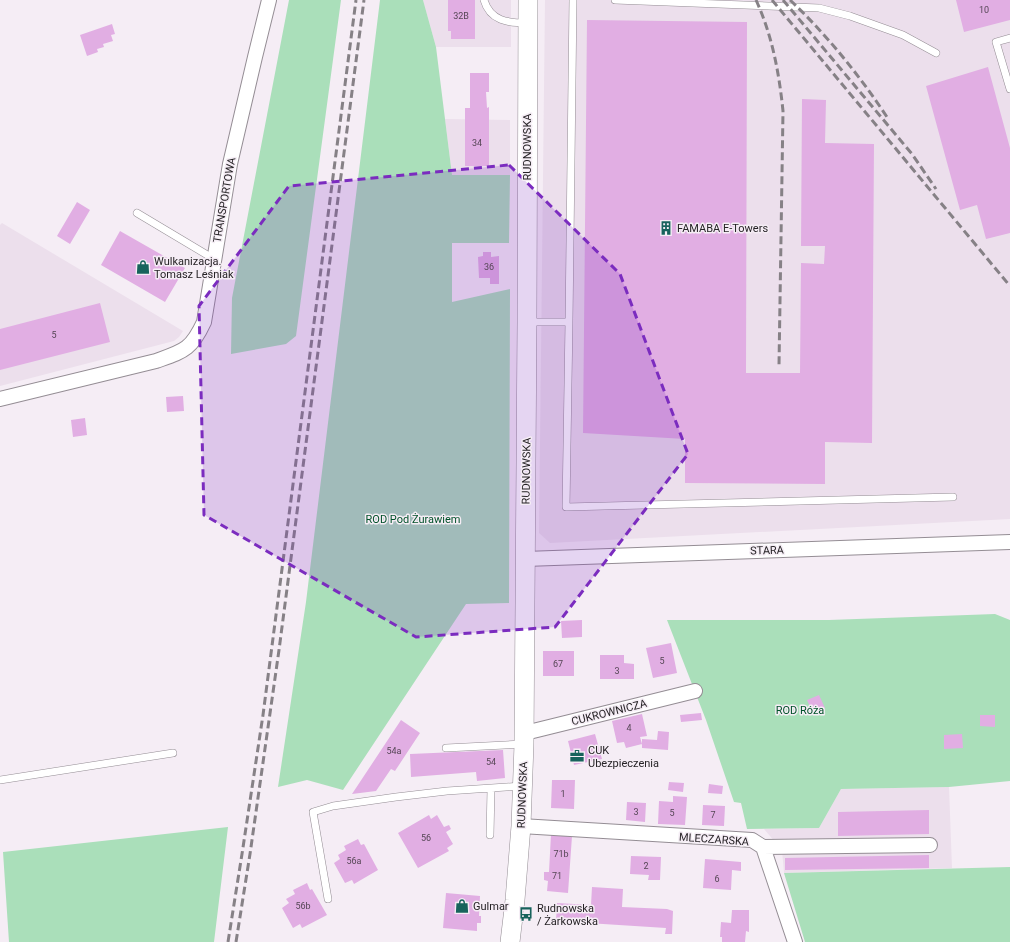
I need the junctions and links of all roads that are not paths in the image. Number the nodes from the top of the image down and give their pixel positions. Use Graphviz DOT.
graph roads {
  1 [pos="269,0"];
  2 [pos="484,0"];
  3 [pos="528,0"];
  4 [pos="573,0"];
  5 [pos="615,0"];
  6 [pos="528,23"];
  7 [pos="1010,38"];
  8 [pos="936,53"];
  9 [pos="1010,89"];
  10 [pos="137,213"];
  11 [pos="214,258"];
  12 [pos="527,322"];
  13 [pos="569,322"];
  14 [pos="0,399"];
  15 [pos="954,498"];
  16 [pos="1010,542"];
  17 [pos="525,559"];
  18 [pos="695,691"];
  19 [pos="524,738"];
  20 [pos="446,748"];
  21 [pos="173,753"];
  22 [pos="0,780"];
  23 [pos="522,786"];
  24 [pos="491,788"];
  25 [pos="521,826"];
  26 [pos="490,835"];
  27 [pos="930,845"];
  28 [pos="763,847"];
  29 [pos="328,899"];
  30 [pos="510,942"];
  31 [pos="795,942"];
  1 -- 11 [label="street, TRANSPORTOWA"];
  2 -- 6 [label="lane"];
  3 -- 6 [label="main road, RUDNOWSKA"];
  4 -- 13 [label="lane"];
  5 -- 8 [label="lane"];
  6 -- 12 [label="main road, RUDNOWSKA"];
  7 -- 9 [label="lane"];
  10 -- 11 [label="lane"];
  11 -- 14 [label="street, TRANSPORTOWA"];
  12 -- 13 [label="lane"];
  12 -- 17 [label="main road, RUDNOWSKA"];
  13 -- 15 [label="lane"];
  16 -- 17 [label="street, STARA"];
  17 -- 19 [label="main road, RUDNOWSKA"];
  18 -- 19 [label="street, CUKROWNICZA"];
  19 -- 20 [label="lane"];
  19 -- 23 [label="main road, RUDNOWSKA"];
  21 -- 22 [label="lane"];
  23 -- 24 [label="lane"];
  23 -- 25 [label="main road, RUDNOWSKA"];
  24 -- 26 [label="lane"];
  24 -- 29 [label="lane"];
  25 -- 28 [label="street, MLECZARSKA"];
  25 -- 30 [label="main road, RUDNOWSKA"];
  27 -- 28 [label="street, MLECZARSKA"];
  28 -- 31 [label="street"];
}
